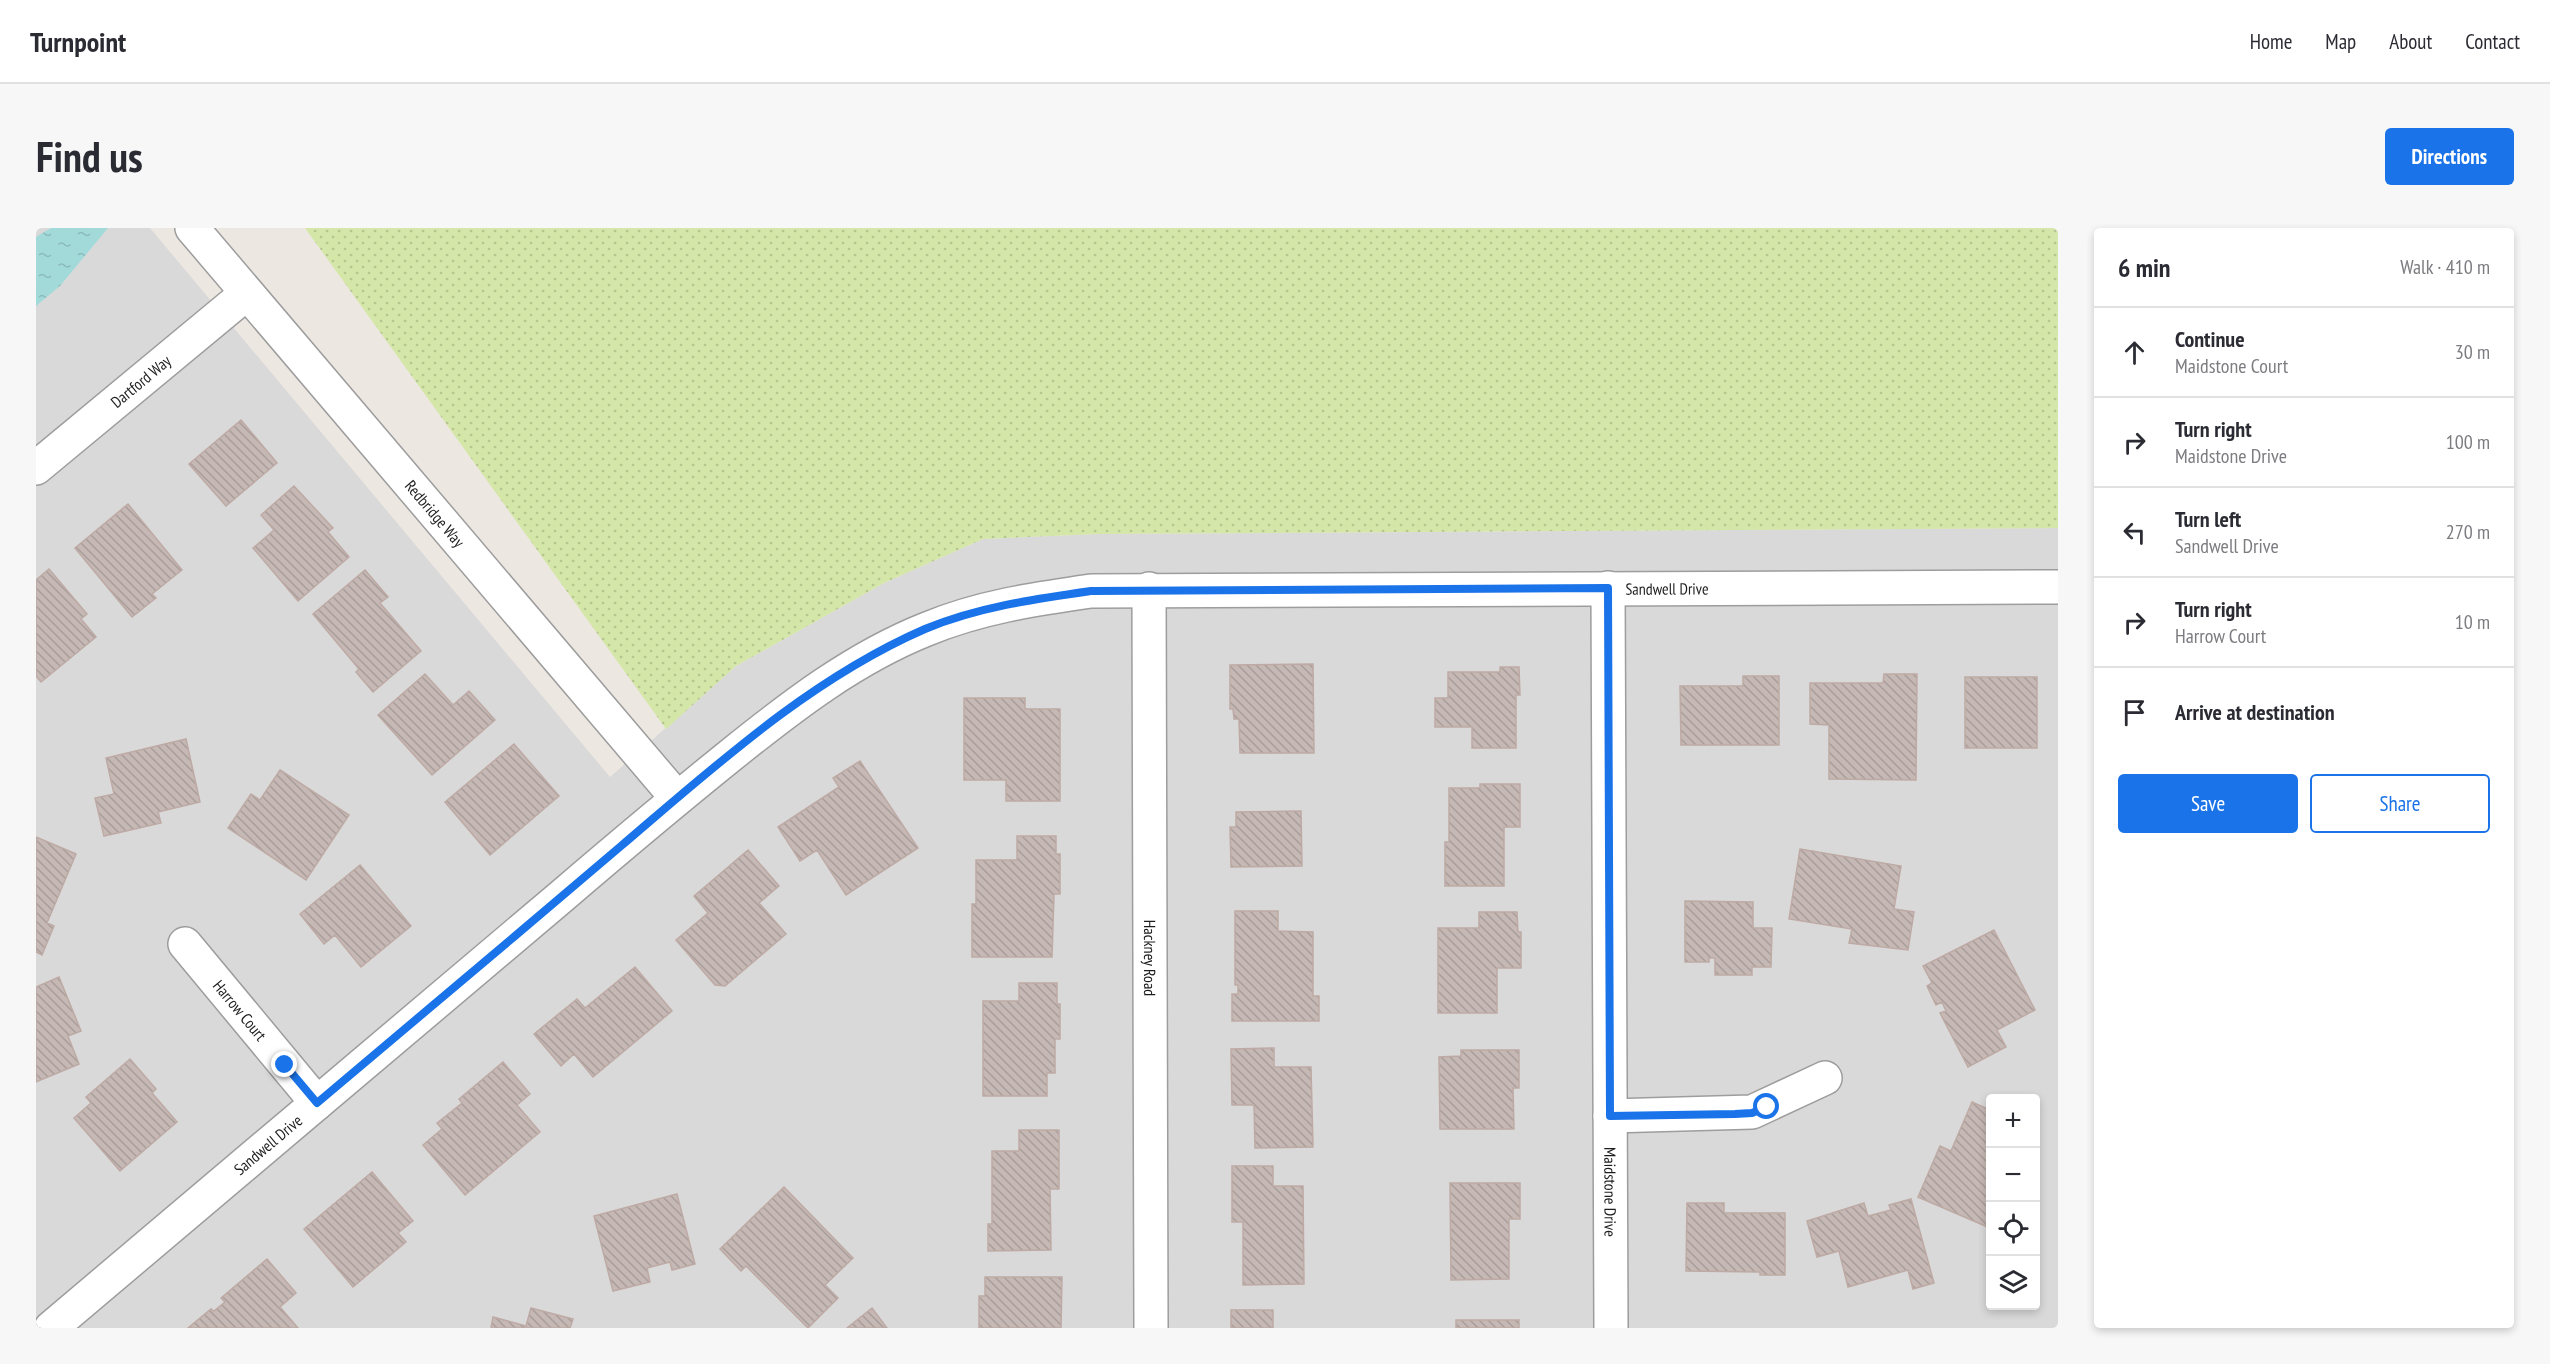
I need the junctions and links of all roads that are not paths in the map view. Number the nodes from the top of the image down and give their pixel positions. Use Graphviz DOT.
graph roads {
  1 [pos="192,228"];
  2 [pos="247,293"];
  3 [pos="36,468"];
  4 [pos="2058,587"];
  5 [pos="1608,588"];
  6 [pos="1149,589"];
  7 [pos="677,798"];
  8 [pos="185,944"];
  9 [pos="1825,1078"];
  10 [pos="317,1103"];
  11 [pos="1610,1116"];
  12 [pos="51,1328"];
  13 [pos="1151,1328"];
  14 [pos="1611,1328"];
  1 -- 2 [label="street, Redbridge Way"];
  2 -- 3 [label="street, Dartford Way"];
  2 -- 7 [label="street, Redbridge Way"];
  4 -- 5 [label="street, Sandwell Drive"];
  5 -- 6 [label="street, Sandwell Drive"];
  5 -- 11 [label="street, Maidstone Drive"];
  6 -- 7 [label="street, Sandwell Drive"];
  6 -- 13 [label="street, Hackney Road"];
  7 -- 10 [label="street, Sandwell Drive"];
  8 -- 10 [label="street, Harrow Court"];
  9 -- 11 [label="street"];
  10 -- 12 [label="street, Sandwell Drive"];
  11 -- 14 [label="street, Maidstone Drive"];
}
